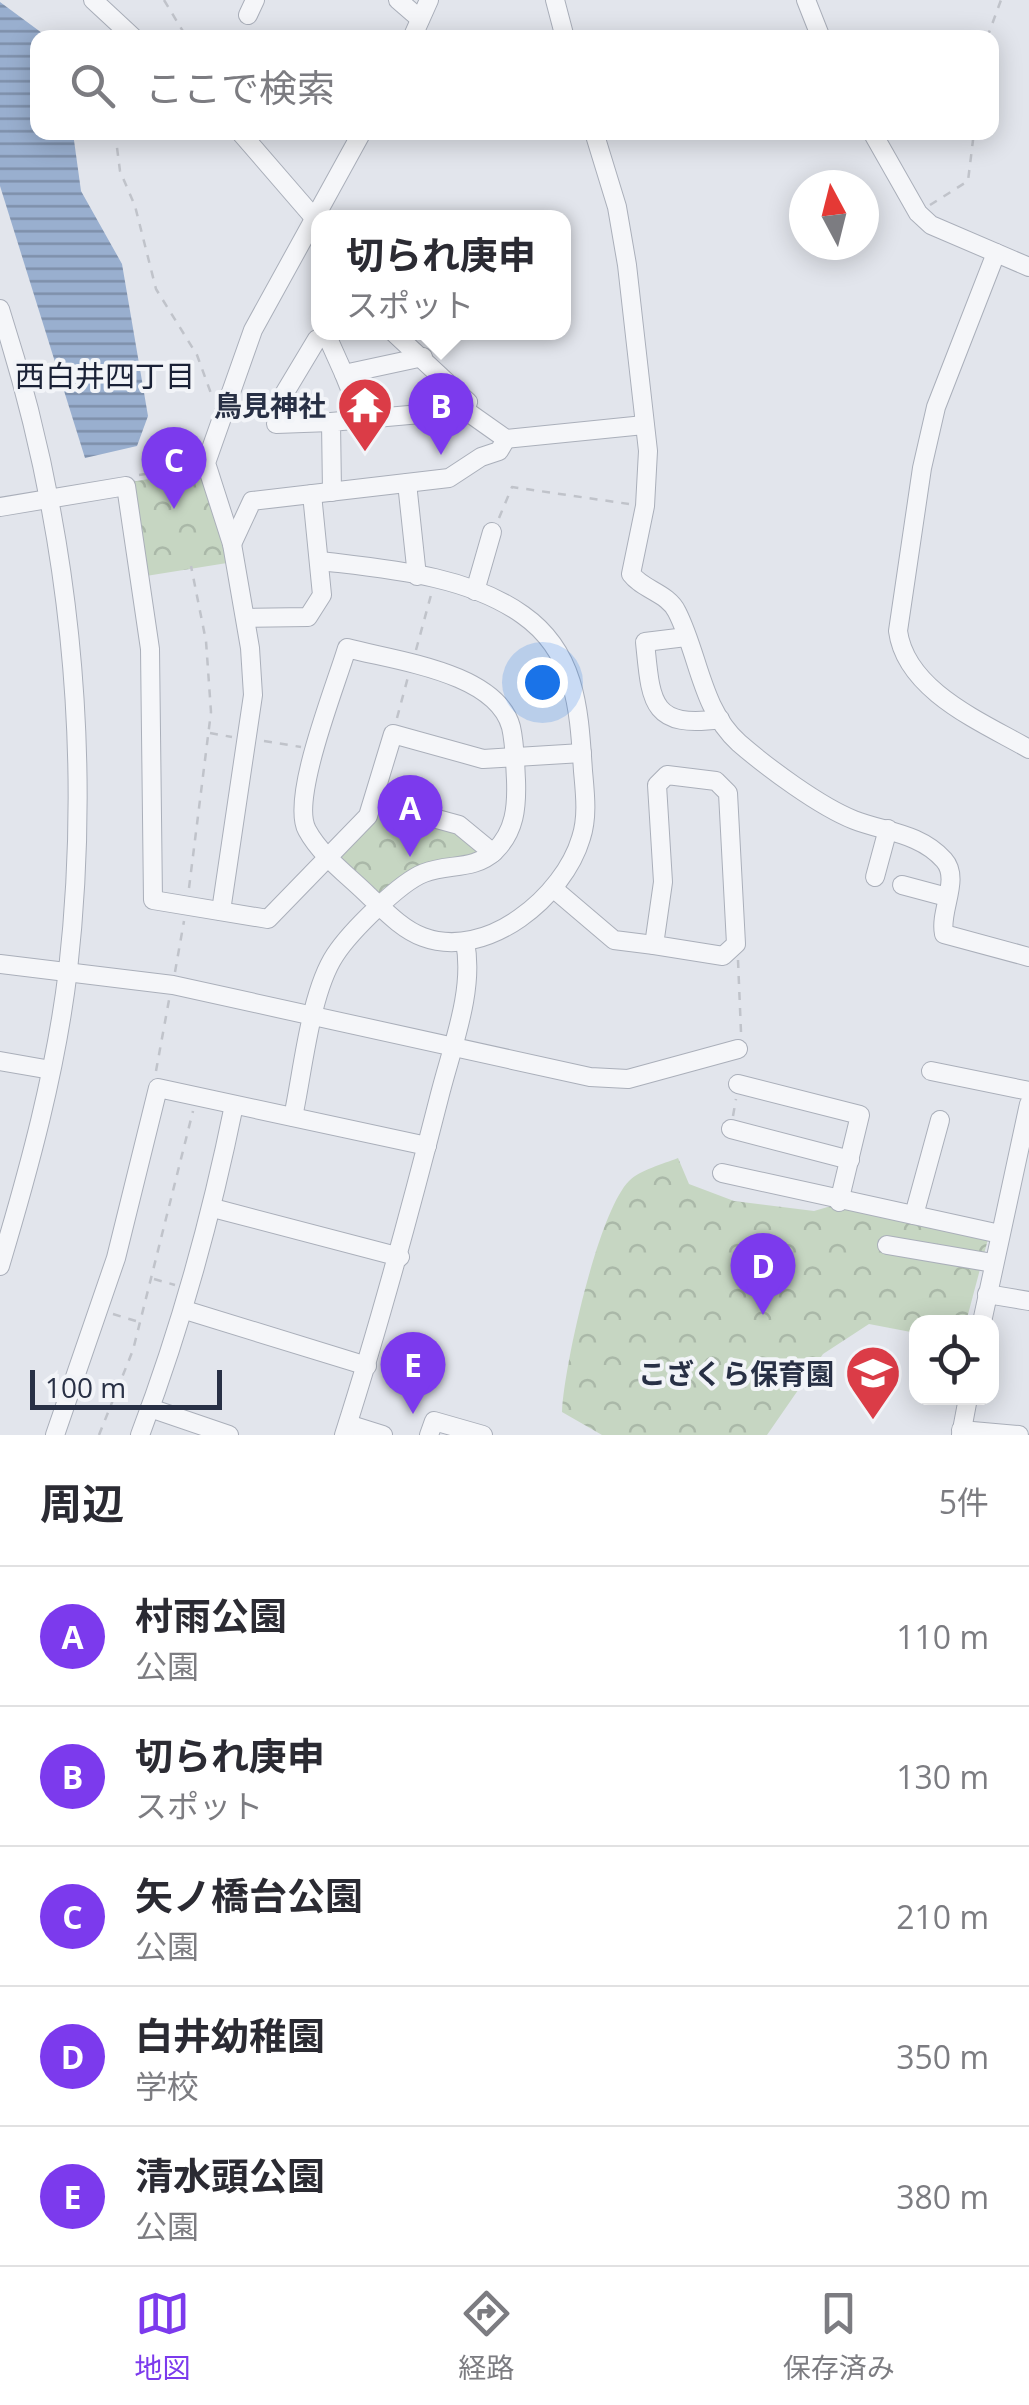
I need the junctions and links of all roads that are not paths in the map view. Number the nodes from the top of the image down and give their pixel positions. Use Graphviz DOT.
graph roads {
  1 [pos="92,0"];
  2 [pos="398,0"];
  3 [pos="430,0"];
  4 [pos="555,0"];
  5 [pos="806,0"];
  6 [pos="420,19"];
  7 [pos="125,30"];
  8 [pos="415,30"];
  9 [pos="562,30"];
  10 [pos="818,30"];
  11 [pos="246,140"];
  12 [pos="358,140"];
  13 [pos="596,140"];
  14 [pos="877,140"];
  15 [pos="324,210"];
  16 [pos="311,220"];
  17 [pos="311,234"];
  18 [pos="996,253"];
  19 [pos="1029,267"];
  20 [pos="0,309"];
  21 [pos="315,340"];
  22 [pos="328,340"];
  23 [pos="403,340"];
  24 [pos="422,356"];
  25 [pos="344,374"];
  26 [pos="465,410"];
  27 [pos="362,419"];
  28 [pos="331,422"];
  29 [pos="644,425"];
  30 [pos="506,439"];
  31 [pos="408,483"];
  32 [pos="332,492"];
  33 [pos="312,494"];
  34 [pos="50,498"];
  35 [pos="0,506"];
  36 [pos="492,532"];
  37 [pos="232,544"];
  38 [pos="321,561"];
  39 [pos="418,576"];
  40 [pos="475,592"];
  41 [pos="246,618"];
  42 [pos="686,637"];
  43 [pos="720,719"];
  44 [pos="1029,749"];
  45 [pos="582,753"];
  46 [pos="515,759"];
  47 [pos="375,802"];
  48 [pos="888,829"];
  49 [pos="493,852"];
  50 [pos="330,858"];
  51 [pos="875,877"];
  52 [pos="902,886"];
  53 [pos="554,889"];
  54 [pos="947,896"];
  55 [pos="381,908"];
  56 [pos="221,911"];
  57 [pos="465,942"];
  58 [pos="654,945"];
  59 [pos="1029,958"];
  60 [pos="0,964"];
  61 [pos="68,972"];
  62 [pos="315,1015"];
  63 [pos="452,1048"];
  64 [pos="738,1049"];
  65 [pos="0,1061"];
  66 [pos="51,1070"];
  67 [pos="931,1070"];
  68 [pos="738,1084"];
  69 [pos="1029,1091"];
  70 [pos="234,1104"];
  71 [pos="1029,1104"];
  72 [pos="293,1117"];
  73 [pos="940,1120"];
  74 [pos="731,1129"];
  75 [pos="426,1146"];
  76 [pos="850,1160"];
  77 [pos="722,1174"];
  78 [pos="839,1202"];
  79 [pos="214,1208"];
  80 [pos="914,1215"];
  81 [pos="1000,1234"];
  82 [pos="887,1245"];
  83 [pos="400,1257"];
  84 [pos="993,1262"];
  85 [pos="0,1266"];
  86 [pos="987,1294"];
  87 [pos="1029,1301"];
  88 [pos="185,1310"];
  89 [pos="983,1315"];
  90 [pos="367,1366"];
  91 [pos="967,1405"];
  92 [pos="150,1408"];
  93 [pos="346,1429"];
  94 [pos="961,1432"];
  95 [pos="55,1435"];
  96 [pos="140,1435"];
  97 [pos="229,1435"];
  98 [pos="383,1435"];
  99 [pos="429,1435"];
  100 [pos="483,1435"];
  101 [pos="1019,1435"];
  1 -- 7 [label="street"];
  2 -- 6 [label="street"];
  3 -- 6 [label="street"];
  4 -- 9 [label="street"];
  5 -- 10 [label="street"];
  6 -- 8 [label="street"];
  11 -- 16 [label="street"];
  12 -- 15 [label="street"];
  13 -- 29 [label="street"];
  14 -- 18 [label="street"];
  17 -- 37 [label="street"];
  18 -- 19 [label="street"];
  18 -- 44 [label="street"];
  20 -- 34 [label="street"];
  21 -- 28 [label="street"];
  22 -- 25 [label="street"];
  23 -- 24 [label="street"];
  24 -- 25 [label="street"];
  24 -- 26 [label="street"];
  25 -- 27 [label="street"];
  26 -- 27 [label="street"];
  26 -- 30 [label="street"];
  27 -- 28 [label="street"];
  28 -- 32 [label="street"];
  29 -- 30 [label="street"];
  29 -- 42 [label="street"];
  30 -- 31 [label="street"];
  31 -- 32 [label="street"];
  31 -- 39 [label="street"];
  32 -- 33 [label="street"];
  33 -- 37 [label="street"];
  33 -- 38 [label="street"];
  34 -- 35 [label="street"];
  34 -- 56 [label="street"];
  34 -- 61 [label="street"];
  36 -- 40 [label="street"];
  37 -- 41 [label="street"];
  38 -- 39 [label="street"];
  38 -- 41 [label="street"];
  39 -- 40 [label="street"];
  40 -- 45 [label="street"];
  41 -- 56 [label="street"];
  42 -- 43 [label="street"];
  42 -- 43 [label="street"];
  43 -- 48 [label="street"];
  45 -- 46 [label="street"];
  45 -- 53 [label="street"];
  46 -- 47 [label="street"];
  46 -- 49 [label="street"];
  46 -- 50 [label="street"];
  47 -- 49 [label="street"];
  47 -- 50 [label="street"];
  48 -- 51 [label="street"];
  48 -- 54 [label="street"];
  49 -- 55 [label="street"];
  50 -- 55 [label="street"];
  50 -- 56 [label="street"];
  52 -- 54 [label="street"];
  53 -- 57 [label="street"];
  53 -- 58 [label="street"];
  54 -- 59 [label="street"];
  55 -- 57 [label="street"];
  55 -- 62 [label="street"];
  57 -- 63 [label="street"];
  58 -- 58 [label="street"];
  60 -- 61 [label="street"];
  61 -- 62 [label="street"];
  61 -- 66 [label="street"];
  62 -- 63 [label="street"];
  62 -- 72 [label="street"];
  63 -- 64 [label="street"];
  63 -- 75 [label="street"];
  65 -- 66 [label="street"];
  66 -- 85 [label="street"];
  67 -- 69 [label="street"];
  68 -- 76 [label="street"];
  70 -- 72 [label="street"];
  70 -- 79 [label="street"];
  70 -- 95 [label="street"];
  71 -- 81 [label="street"];
  72 -- 75 [label="street"];
  73 -- 80 [label="street"];
  74 -- 76 [label="street"];
  75 -- 83 [label="street"];
  76 -- 78 [label="street"];
  77 -- 78 [label="street"];
  78 -- 80 [label="street"];
  79 -- 83 [label="street"];
  79 -- 88 [label="street"];
  80 -- 81 [label="street"];
  81 -- 84 [label="street"];
  82 -- 84 [label="street"];
  83 -- 90 [label="street"];
  84 -- 86 [label="street"];
  86 -- 87 [label="street"];
  86 -- 89 [label="street"];
  88 -- 90 [label="street"];
  88 -- 92 [label="street"];
  90 -- 93 [label="street"];
  91 -- 94 [label="street"];
  92 -- 96 [label="street"];
  92 -- 97 [label="street"];
  93 -- 98 [label="street"];
  94 -- 101 [label="street"];
  99 -- 100 [label="street"];
}
